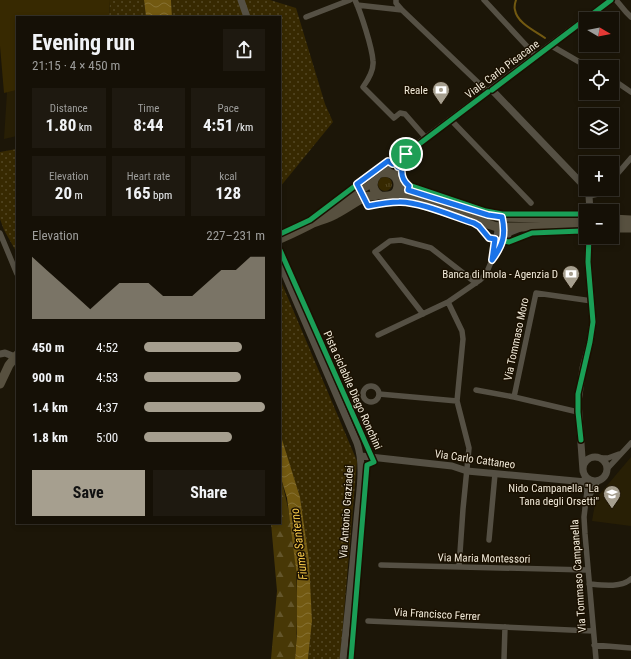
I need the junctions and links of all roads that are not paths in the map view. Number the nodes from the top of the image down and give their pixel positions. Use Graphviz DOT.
graph roads {
  1 [pos="241,0"];
  2 [pos="350,0"];
  3 [pos="396,0"];
  4 [pos="484,0"];
  5 [pos="611,0"];
  6 [pos="616,0"];
  7 [pos="356,3"];
  8 [pos="402,10"];
  9 [pos="247,16"];
  10 [pos="306,17"];
  11 [pos="631,17"];
  12 [pos="550,45"];
  13 [pos="536,56"];
  14 [pos="579,62"];
  15 [pos="619,84"];
  16 [pos="490,91"];
  17 [pos="631,92"];
  18 [pos="451,120"];
  19 [pos="426,138"];
  20 [pos="406,154"];
  21 [pos="631,158"];
  22 [pos="619,172"];
  23 [pos="396,177"];
  24 [pos="376,178"];
  25 [pos="579,183"];
  26 [pos="396,190"];
  27 [pos="383,197"];
  28 [pos="347,198"];
  29 [pos="531,203"];
  30 [pos="337,213"];
  31 [pos="502,217"];
  32 [pos="579,219"];
  33 [pos="619,219"];
  34 [pos="631,220"];
  35 [pos="314,223"];
  36 [pos="500,226"];
  37 [pos="528,227"];
  38 [pos="579,227"];
  39 [pos="619,228"];
  40 [pos="631,228"];
  41 [pos="0,233"];
  42 [pos="281,239"];
  43 [pos="589,244"];
  44 [pos="502,246"];
  45 [pos="492,260"];
  46 [pos="281,264"];
  47 [pos="16,272"];
  48 [pos="476,283"];
  49 [pos="592,301"];
  50 [pos="448,302"];
  51 [pos="423,314"];
  52 [pos="378,335"];
  53 [pos="0,354"];
  54 [pos="16,356"];
  55 [pos="0,384"];
  56 [pos="476,390"];
  57 [pos="379,394"];
  58 [pos="514,397"];
  59 [pos="457,401"];
  60 [pos="578,412"];
  61 [pos="580,440"];
  62 [pos="631,442"];
  63 [pos="620,454"];
  64 [pos="361,456"];
  65 [pos="598,457"];
  66 [pos="608,468"];
  67 [pos="467,471"];
  68 [pos="495,474"];
  69 [pos="585,476"];
  70 [pos="598,481"];
  71 [pos="585,504"];
  72 [pos="489,540"];
  73 [pos="381,565"];
  74 [pos="459,567"];
  75 [pos="587,570"];
  76 [pos="631,580"];
  77 [pos="589,584"];
  78 [pos="368,621"];
  79 [pos="505,627"];
  80 [pos="593,631"];
  81 [pos="594,645"];
  82 [pos="631,648"];
  83 [pos="343,659"];
  84 [pos="504,659"];
  85 [pos="596,659"];
  1 -- 9 [label="street"];
  2 -- 10 [label="street"];
  3 -- 8 [label="street"];
  4 -- 13 [label="street"];
  5 -- 12 [label="street, Viale Carlo Pisacane"];
  6 -- 11 [label="street"];
  7 -- 8 [label="street"];
  7 -- 19 [label="street"];
  8 -- 16 [label="street"];
  12 -- 13 [label="street, Viale Carlo Pisacane"];
  12 -- 14 [label="street"];
  13 -- 16 [label="street, Viale Carlo Pisacane"];
  15 -- 17 [label="street"];
  16 -- 18 [label="street, Viale Carlo Pisacane"];
  16 -- 25 [label="street"];
  18 -- 19 [label="street, Viale Carlo Pisacane"];
  18 -- 29 [label="street"];
  19 -- 20 [label="street, Viale Carlo Pisacane"];
  20 -- 23 [label="street, Viale Carlo Pisacane"];
  20 -- 24 [label="street, Viale Carlo Pisacane"];
  21 -- 22 [label="street"];
  23 -- 24 [label="main road"];
  23 -- 26 [label="main road"];
  24 -- 27 [label="main road"];
  24 -- 28 [label="main road, Viale Carlo Pisacane"];
  26 -- 27 [label="main road, Viale Carlo Pisacane"];
  26 -- 31 [label="main road"];
  26 -- 36 [label="main road"];
  27 -- 30 [label="main road, Viale Carlo Pisacane"];
  28 -- 30 [label="main road"];
  28 -- 35 [label="main road, Viale Carlo Pisacane"];
  30 -- 35 [label="main road, Viale Carlo Pisacane"];
  31 -- 32 [label="main road"];
  31 -- 36 [label="street"];
  33 -- 34 [label="main road"];
  35 -- 42 [label="main road, Viale Carlo Pisacane"];
  36 -- 37 [label="main road"];
  36 -- 44 [label="street"];
  36 -- 45 [label="street"];
  37 -- 38 [label="main road"];
  37 -- 44 [label="street"];
  39 -- 40 [label="main road"];
  41 -- 47 [label="street"];
  43 -- 49 [label="street, Via Tommaso Campanella"];
  44 -- 45 [label="street"];
  45 -- 48 [label="street"];
  46 -- 64 [label="street, Via Antonio Graziadei"];
  48 -- 50 [label="street"];
  48 -- 51 [label="street"];
  49 -- 58 [label="street, Via Tommaso Moro"];
  49 -- 60 [label="street, Via Tommaso Campanella"];
  50 -- 51 [label="street"];
  50 -- 59 [label="street"];
  51 -- 52 [label="street"];
  53 -- 54 [label="street"];
  54 -- 55 [label="main road"];
  56 -- 58 [label="street"];
  57 -- 59 [label="street"];
  58 -- 60 [label="street"];
  59 -- 67 [label="street"];
  60 -- 61 [label="street, Via Tommaso Campanella"];
  61 -- 65 [label="street"];
  61 -- 69 [label="street, Via Tommaso Campanella"];
  62 -- 63 [label="street"];
  63 -- 65 [label="street"];
  63 -- 66 [label="street"];
  64 -- 67 [label="street, Via Carlo Cattaneo"];
  64 -- 83 [label="street, Via Antonio Graziadei"];
  65 -- 66 [label="street"];
  65 -- 69 [label="street"];
  66 -- 70 [label="street"];
  67 -- 68 [label="street, Via Carlo Cattaneo"];
  67 -- 74 [label="street"];
  68 -- 69 [label="street, Via Carlo Cattaneo"];
  68 -- 72 [label="street"];
  69 -- 70 [label="street"];
  69 -- 71 [label="street, Via Tommaso Campanella"];
  70 -- 71 [label="street, Via Tommaso Campanella"];
  71 -- 75 [label="street, Via Tommaso Campanella"];
  73 -- 74 [label="street, Via Maria Montessori"];
  74 -- 75 [label="street, Via Maria Montessori"];
  75 -- 77 [label="street, Via Tommaso Campanella"];
  76 -- 77 [label="street"];
  77 -- 80 [label="street, Via Tommaso Campanella"];
  78 -- 79 [label="street, Via Francisco Ferrer"];
  79 -- 80 [label="street, Via Francisco Ferrer"];
  79 -- 84 [label="street"];
  80 -- 81 [label="street, Via Tommaso Campanella"];
  81 -- 82 [label="street, Via Tommaso Campanella"];
  81 -- 85 [label="street, Via Tommaso Campanella"];
}
